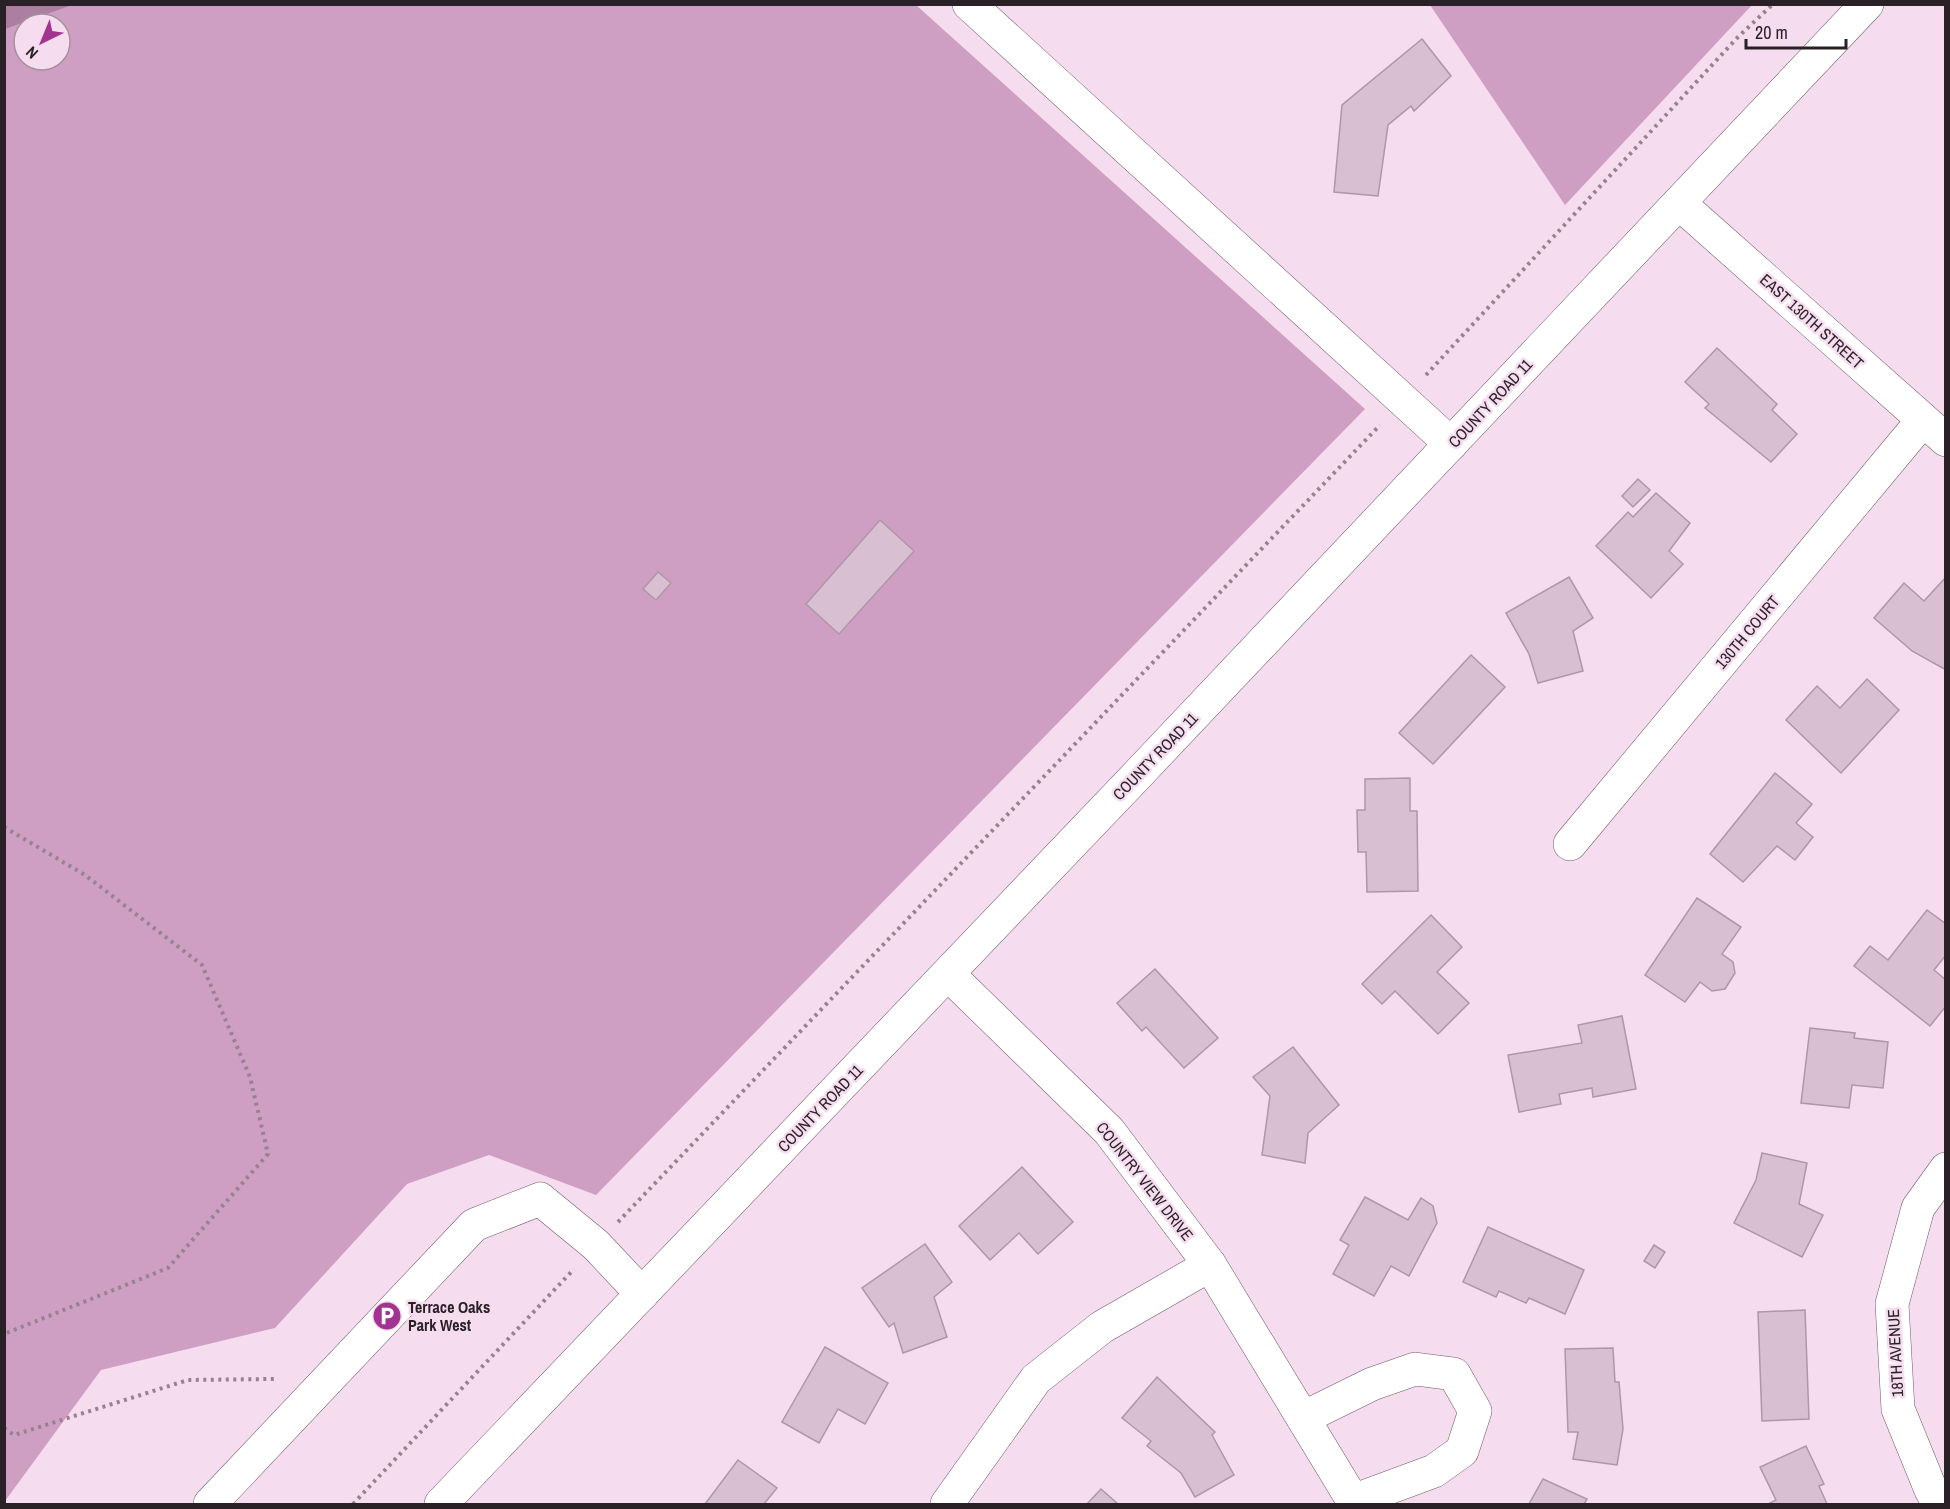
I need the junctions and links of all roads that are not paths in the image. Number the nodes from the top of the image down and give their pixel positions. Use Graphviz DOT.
graph roads {
  1 [pos="969,4"];
  2 [pos="1867,4"];
  3 [pos="1678,203"];
  4 [pos="1934,430"];
  5 [pos="1451,444"];
  6 [pos="1570,844"];
  7 [pos="948,974"];
  8 [pos="1946,1169"];
  9 [pos="1210,1265"];
  10 [pos="642,1294"];
  11 [pos="1303,1418"];
  12 [pos="1354,1503"];
  13 [pos="210,1504"];
  14 [pos="441,1504"];
  15 [pos="947,1504"];
  16 [pos="1939,1504"];
  1 -- 5 [label="street"];
  2 -- 3 [label="street, COUNTY ROAD 11"];
  3 -- 4 [label="street, EAST 130TH STREET"];
  3 -- 5 [label="street, COUNTY ROAD 11"];
  4 -- 6 [label="street, 130TH COURT"];
  5 -- 7 [label="street, COUNTY ROAD 11"];
  7 -- 9 [label="street, COUNTRY VIEW DRIVE"];
  7 -- 10 [label="street, COUNTY ROAD 11"];
  8 -- 16 [label="street, 18TH AVENUE"];
  9 -- 11 [label="street, COUNTRY VIEW DRIVE"];
  9 -- 15 [label="street"];
  10 -- 13 [label="street"];
  10 -- 14 [label="street, COUNTY ROAD 11"];
  11 -- 12 [label="street, COUNTRY VIEW DRIVE"];
  11 -- 12 [label="street, COUNTRY VIEW DRIVE"];
}
